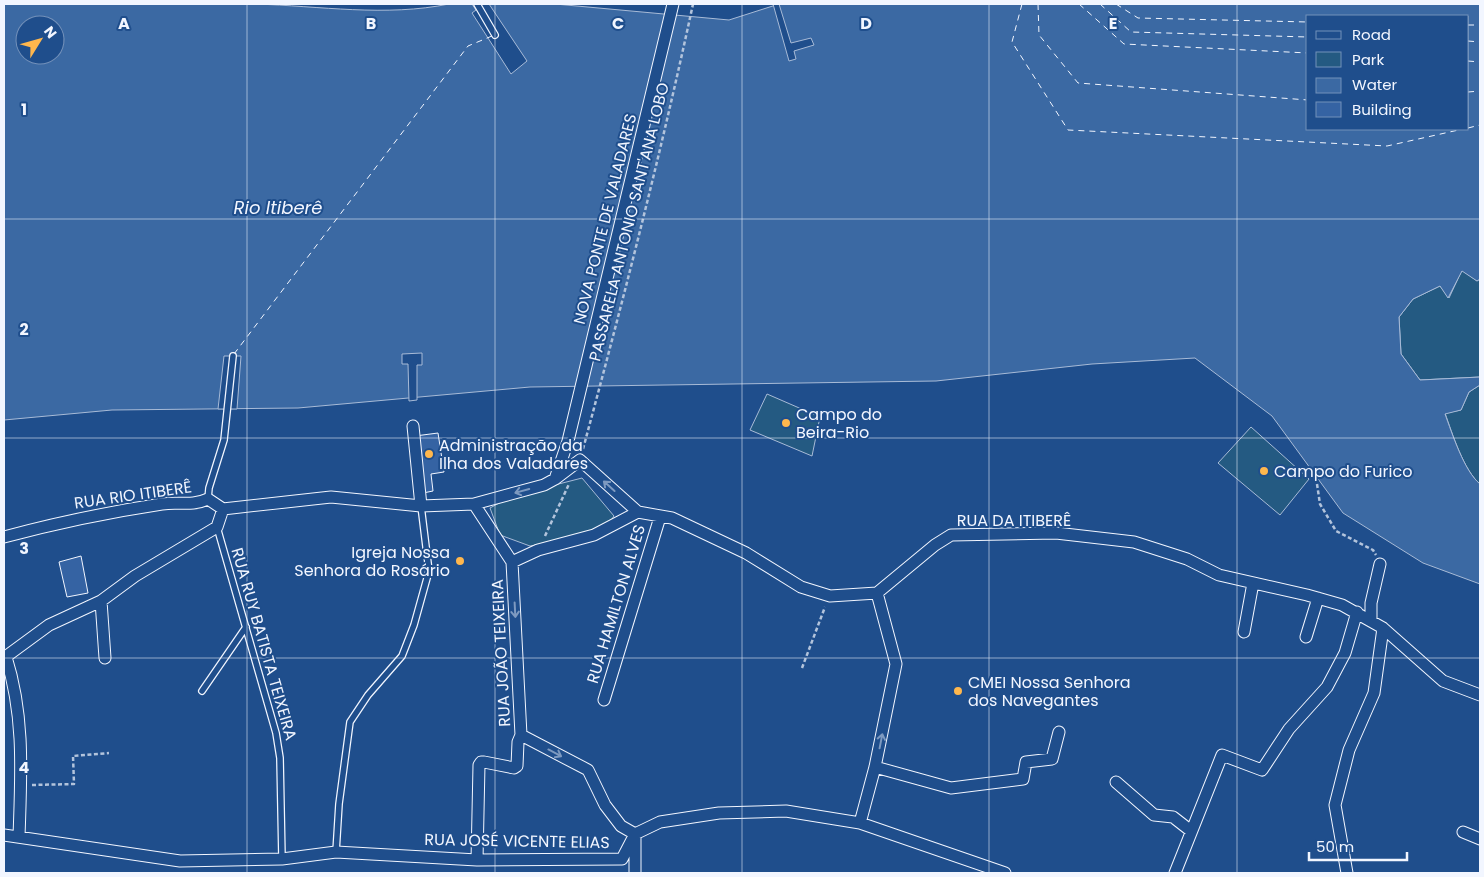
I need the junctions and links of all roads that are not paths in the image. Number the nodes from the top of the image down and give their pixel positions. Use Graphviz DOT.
graph roads {
  1 [pos="477,4"];
  2 [pos="673,4"];
  3 [pos="495,35"];
  4 [pos="233,356"];
  5 [pos="413,426"];
  6 [pos="555,479"];
  7 [pos="208,499"];
  8 [pos="474,504"];
  9 [pos="421,506"];
  10 [pos="224,509"];
  11 [pos="638,512"];
  12 [pos="660,517"];
  13 [pos="217,527"];
  14 [pos="4,537"];
  15 [pos="512,562"];
  16 [pos="1380,564"];
  17 [pos="1253,583"];
  18 [pos="877,594"];
  19 [pos="1318,598"];
  20 [pos="101,601"];
  21 [pos="1358,612"];
  22 [pos="1371,620"];
  23 [pos="246,627"];
  24 [pos="1383,628"];
  25 [pos="1244,632"];
  26 [pos="1306,637"];
  27 [pos="5,658"];
  28 [pos="105,658"];
  29 [pos="202,691"];
  30 [pos="1480,695"];
  31 [pos="604,700"];
  32 [pos="1059,732"];
  33 [pos="521,735"];
  34 [pos="875,768"];
  35 [pos="1116,782"];
  36 [pos="860,823"];
  37 [pos="1192,831"];
  38 [pos="1463,832"];
  39 [pos="635,834"];
  40 [pos="4,835"];
  41 [pos="19,837"];
  42 [pos="1480,839"];
  43 [pos="336,852"];
  44 [pos="282,859"];
  45 [pos="478,860"];
  46 [pos="179,867"];
  47 [pos="635,873"];
  48 [pos="1005,873"];
  49 [pos="1175,873"];
  50 [pos="1347,873"];
  1 -- 3 [label="lane"];
  2 -- 6 [label="street, NOVA PONTE DE VALADARES"];
  4 -- 7 [label="lane"];
  5 -- 9 [label="street"];
  6 -- 8 [label="street, one-way"];
  11 -- 6 [label="street, one-way"];
  7 -- 10 [label="street, RUA RIO ITIBERÊ"];
  7 -- 14 [label="street, RUA RIO ITIBERÊ"];
  8 -- 9 [label="street"];
  8 -- 15 [label="street, RUA JOÃO TEIXEIRA"];
  9 -- 10 [label="street"];
  9 -- 43 [label="lane"];
  10 -- 13 [label="street"];
  11 -- 12 [label="street"];
  11 -- 15 [label="street"];
  12 -- 18 [label="street"];
  12 -- 31 [label="street, RUA HAMILTON ALVES"];
  13 -- 20 [label="street"];
  13 -- 23 [label="lane, RUA RUY BATISTA TEIXEIRA"];
  15 -- 33 [label="street, RUA JOÃO TEIXEIRA, one-way"];
  16 -- 22 [label="street"];
  17 -- 18 [label="street, RUA DA ITIBERÊ"];
  17 -- 19 [label="street, RUA DA ITIBERÊ"];
  17 -- 25 [label="street"];
  34 -- 18 [label="street, one-way"];
  19 -- 21 [label="street, RUA DA ITIBERÊ"];
  19 -- 26 [label="street"];
  20 -- 27 [label="street"];
  20 -- 28 [label="street"];
  21 -- 22 [label="street, RUA DA ITIBERÊ"];
  21 -- 37 [label="street"];
  22 -- 24 [label="street, RUA DA ITIBERÊ"];
  23 -- 29 [label="lane"];
  23 -- 44 [label="lane, RUA RUY BATISTA TEIXEIRA"];
  24 -- 30 [label="street, RUA DA ITIBERÊ"];
  24 -- 50 [label="street"];
  27 -- 41 [label="street"];
  32 -- 34 [label="street"];
  33 -- 39 [label="street, RUA JOÃO TEIXEIRA, one-way"];
  33 -- 45 [label="street"];
  34 -- 36 [label="street"];
  35 -- 37 [label="street"];
  36 -- 39 [label="street"];
  36 -- 48 [label="street"];
  37 -- 49 [label="street"];
  38 -- 42 [label="street"];
  39 -- 45 [label="street, RUA JOSÉ VICENTE ELIAS"];
  39 -- 47 [label="street"];
  40 -- 41 [label="street, RUA JOSÉ VICENTE ELIAS"];
  41 -- 46 [label="street, RUA JOSÉ VICENTE ELIAS"];
  43 -- 44 [label="street, RUA JOSÉ VICENTE ELIAS"];
  43 -- 45 [label="street, RUA JOSÉ VICENTE ELIAS"];
  44 -- 46 [label="street, RUA JOSÉ VICENTE ELIAS"];
}
